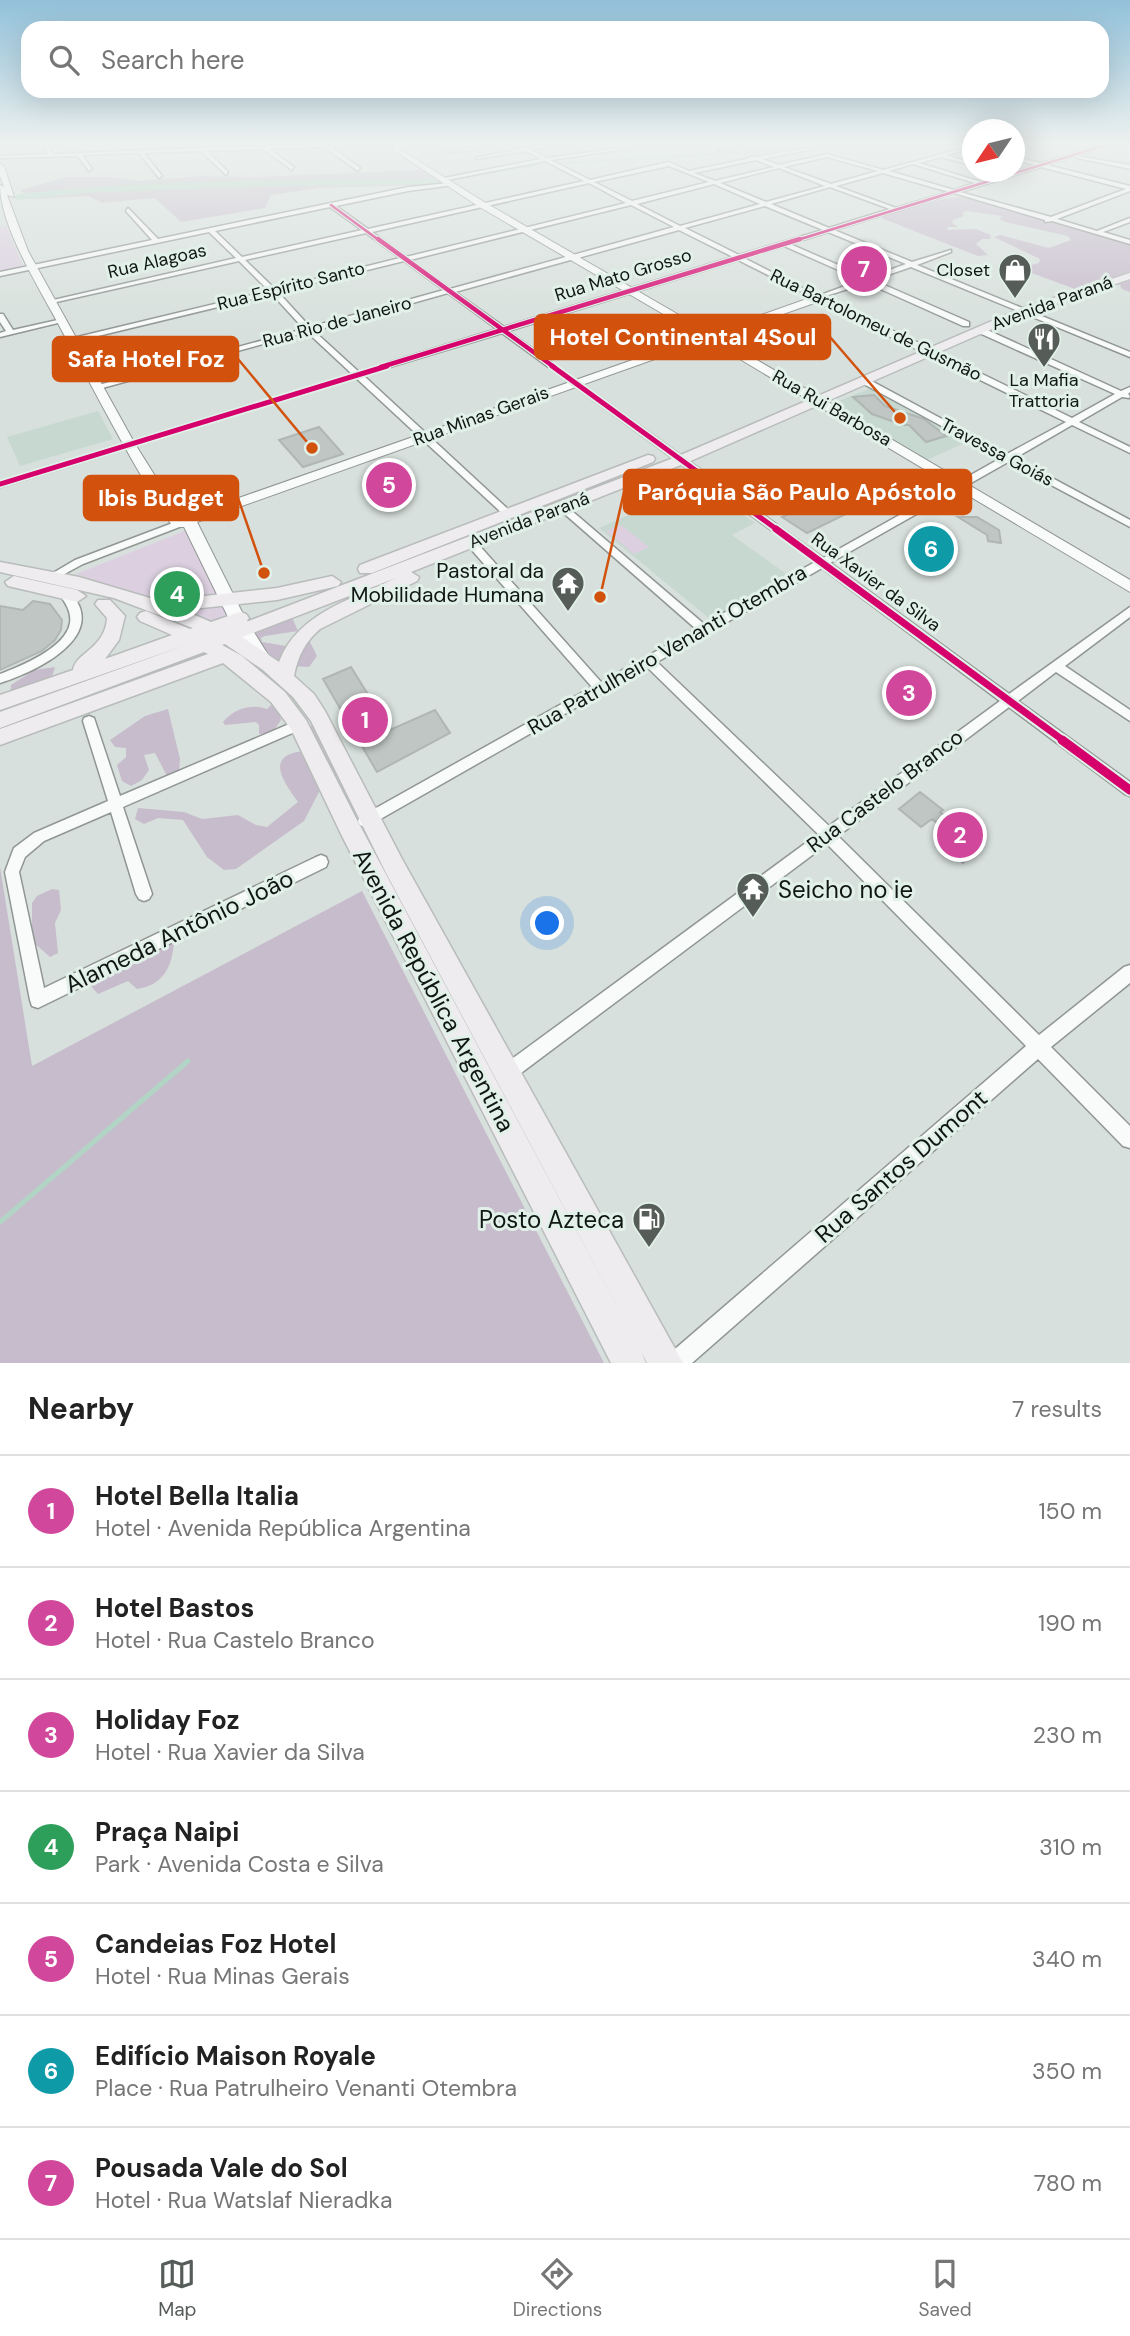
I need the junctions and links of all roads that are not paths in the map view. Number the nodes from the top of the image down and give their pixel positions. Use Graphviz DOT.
graph roads {
  1 [pos="7,206"];
  2 [pos="16,206"];
  3 [pos="328,206"];
  4 [pos="332,206"];
  5 [pos="474,206"];
  6 [pos="484,206"];
  7 [pos="613,206"];
  8 [pos="635,206"];
  9 [pos="760,206"];
  10 [pos="770,206"];
  11 [pos="885,206"];
  12 [pos="906,206"];
  13 [pos="996,206"];
  14 [pos="1087,206"];
  15 [pos="895,209"];
  16 [pos="128,210"];
  17 [pos="1130,220"];
  18 [pos="1047,221"];
  19 [pos="523,228"];
  20 [pos="681,228"];
  21 [pos="366,229"];
  22 [pos="210,230"];
  23 [pos="826,230"];
  24 [pos="1095,233"];
  25 [pos="156,241"];
  26 [pos="1130,242"];
  27 [pos="783,243"];
  28 [pos="949,251"];
  29 [pos="572,257"];
  30 [pos="738,257"];
  31 [pos="405,258"];
  32 [pos="240,259"];
  33 [pos="912,265"];
  34 [pos="38,266"];
  35 [pos="1130,269"];
  36 [pos="0,274"];
  37 [pos="1130,276"];
  38 [pos="867,280"];
  39 [pos="273,290"];
  40 [pos="629,290"];
  41 [pos="449,291"];
  42 [pos="818,298"];
  43 [pos="57,300"];
  44 [pos="1018,309"];
  45 [pos="0,316"];
  46 [pos="62,321"];
  47 [pos="973,327"];
  48 [pos="308,329"];
  49 [pos="499,329"];
  50 [pos="11,332"];
  51 [pos="0,335"];
  52 [pos="708,336"];
  53 [pos="77,340"];
  54 [pos="924,349"];
  55 [pos="1130,355"];
  56 [pos="358,374"];
  57 [pos="863,380"];
  58 [pos="573,383"];
  59 [pos="103,386"];
  60 [pos="804,392"];
  61 [pos="1127,393"];
  62 [pos="818,400"];
  63 [pos="1073,421"];
  64 [pos="423,436"];
  65 [pos="134,442"];
  66 [pos="1130,450"];
  67 [pos="675,456"];
  68 [pos="1007,458"];
  69 [pos="0,484"];
  70 [pos="960,484"];
  71 [pos="562,507"];
  72 [pos="507,513"];
  73 [pos="184,522"];
  74 [pos="1130,524"];
  75 [pos="496,533"];
  76 [pos="474,546"];
  77 [pos="822,562"];
  78 [pos="0,567"];
  79 [pos="53,576"];
  80 [pos="0,579"];
  81 [pos="332,582"];
  82 [pos="1130,587"];
  83 [pos="64,592"];
  84 [pos="228,601"];
  85 [pos="104,604"];
  86 [pos="155,606"];
  87 [pos="1130,611"];
  88 [pos="703,629"];
  89 [pos="220,635"];
  90 [pos="647,660"];
  91 [pos="1056,666"];
  92 [pos="284,677"];
  93 [pos="0,679"];
  94 [pos="65,680"];
  95 [pos="600,688"];
  96 [pos="1009,699"];
  97 [pos="0,703"];
  98 [pos="1130,716"];
  99 [pos="0,720"];
  100 [pos="89,721"];
  101 [pos="299,725"];
  102 [pos="0,737"];
  103 [pos="1130,790"];
  104 [pos="115,804"];
  105 [pos="359,824"];
  106 [pos="827,834"];
  107 [pos="321,862"];
  108 [pos="145,894"];
  109 [pos="1130,973"];
  110 [pos="1038,1047"];
  111 [pos="508,1073"];
  112 [pos="1130,1139"];
  113 [pos="629,1363"];
  114 [pos="666,1363"];
  115 [pos="676,1363"];
  1 -- 34 [label="main road, Avenida República Argentina"];
  2 -- 34 [label="main road, Avenida República Argentina"];
  3 -- 22 [label="street"];
  4 -- 21 [label="street, Rua Xavier da Silva"];
  5 -- 21 [label="street, Rua Alagoas"];
  6 -- 19 [label="main road, Rua Rui Barbosa"];
  7 -- 19 [label="street, Rua Espírito Santo"];
  8 -- 20 [label="street, Rua Bartolomeu de Gusmão"];
  9 -- 20 [label="street, Rua Rio de Janeiro"];
  10 -- 23 [label="street"];
  11 -- 15 [label="street"];
  12 -- 15 [label="street, Rua Mato Grosso"];
  13 -- 18 [label="street"];
  14 -- 18 [label="street"];
  15 -- 23 [label="street, Rua Mato Grosso"];
  16 -- 25 [label="street"];
  17 -- 24 [label="street"];
  18 -- 24 [label="street"];
  19 -- 29 [label="main road, Rua Rui Barbosa"];
  19 -- 31 [label="street, Rua Espírito Santo"];
  20 -- 29 [label="street, Rua Rio de Janeiro"];
  20 -- 30 [label="street, Rua Bartolomeu de Gusmão"];
  21 -- 31 [label="street, Rua Xavier da Silva"];
  21 -- 32 [label="street, Rua Alagoas"];
  22 -- 25 [label="street"];
  22 -- 32 [label="street"];
  23 -- 27 [label="street, Rua Mato Grosso"];
  23 -- 33 [label="street"];
  24 -- 26 [label="street"];
  25 -- 34 [label="street"];
  27 -- 30 [label="street, Rua Mato Grosso"];
  27 -- 38 [label="street"];
  28 -- 33 [label="street, Rua Minas Gerais"];
  29 -- 40 [label="main road, Rua Rui Barbosa"];
  29 -- 41 [label="street, Rua Rio de Janeiro"];
  30 -- 40 [label="street, Rua Mato Grosso"];
  30 -- 42 [label="street, Rua Bartolomeu de Gusmão"];
  31 -- 39 [label="street, Rua Espírito Santo"];
  31 -- 41 [label="street, Rua Xavier da Silva"];
  32 -- 39 [label="street"];
  32 -- 43 [label="street, Rua Alagoas"];
  33 -- 38 [label="street, Rua Minas Gerais"];
  33 -- 44 [label="street"];
  34 -- 36 [label="street"];
  34 -- 43 [label="main road, Avenida República Argentina"];
  35 -- 44 [label="main road, Avenida Paraná"];
  37 -- 44 [label="main road, Avenida Paraná"];
  38 -- 42 [label="street, Rua Minas Gerais"];
  38 -- 47 [label="street"];
  39 -- 48 [label="street"];
  39 -- 53 [label="street, Rua Espírito Santo"];
  40 -- 49 [label="street, Rua Mato Grosso"];
  40 -- 52 [label="main road, Rua Rui Barbosa"];
  41 -- 48 [label="street, Rua Rio de Janeiro"];
  41 -- 49 [label="street, Rua Xavier da Silva"];
  42 -- 52 [label="main road, Rua Minas Gerais"];
  42 -- 54 [label="main road, Rua Bartolomeu de Gusmão"];
  43 -- 46 [label="main road, Avenida República Argentina"];
  43 -- 53 [label="main road, Avenida República Argentina"];
  44 -- 47 [label="main road, Avenida Paraná"];
  44 -- 55 [label="street"];
  45 -- 50 [label="street"];
  46 -- 50 [label="street"];
  46 -- 53 [label="main road, Avenida República Argentina"];
  47 -- 54 [label="main road, Avenida Paraná"];
  47 -- 61 [label="street"];
  48 -- 56 [label="street"];
  48 -- 59 [label="street, Rua Rio de Janeiro"];
  49 -- 56 [label="street, Rua Mato Grosso"];
  49 -- 58 [label="street, Rua Xavier da Silva"];
  50 -- 51 [label="street"];
  52 -- 58 [label="main road, Rua Minas Gerais"];
  52 -- 60 [label="main road, Rua Rui Barbosa"];
  53 -- 59 [label="main road, Avenida República Argentina"];
  54 -- 57 [label="main road, Avenida Paraná"];
  54 -- 60 [label="main road, Avenida Paraná"];
  54 -- 63 [label="street, Rua Bartolomeu de Gusmão"];
  56 -- 64 [label="street"];
  56 -- 65 [label="street, Rua Mato Grosso"];
  57 -- 62 [label="main road, Avenida Paraná"];
  57 -- 68 [label="street, Travessa Goiás"];
  58 -- 64 [label="main road, Rua Minas Gerais"];
  58 -- 67 [label="street, Rua Xavier da Silva"];
  59 -- 65 [label="main road, Avenida República Argentina"];
  60 -- 62 [label="main road, Rua Rui Barbosa"];
  60 -- 67 [label="main road, Avenida Paraná"];
  61 -- 63 [label="street, Rua Patrulheiro Venanti Otembra"];
  62 -- 67 [label="main road, Avenida Paraná"];
  62 -- 70 [label="main road, Rua Rui Barbosa"];
  63 -- 66 [label="street, Rua Bartolomeu de Gusmão"];
  63 -- 68 [label="street, Rua Patrulheiro Venanti Otembra"];
  64 -- 72 [label="street"];
  64 -- 73 [label="main road, Rua Minas Gerais"];
  65 -- 69 [label="street, Rua Mato Grosso"];
  65 -- 73 [label="main road, Avenida República Argentina"];
  67 -- 71 [label="main road, Avenida Paraná"];
  67 -- 72 [label="main road, Avenida Paraná"];
  67 -- 77 [label="street, Rua Xavier da Silva"];
  68 -- 70 [label="street, Rua Patrulheiro Venanti Otembra"];
  68 -- 74 [label="street, Travessa Goiás"];
  70 -- 77 [label="street, Rua Patrulheiro Venanti Otembra"];
  70 -- 82 [label="main road, Rua Rui Barbosa"];
  71 -- 75 [label="main road, Avenida Paraná"];
  71 -- 88 [label="street"];
  72 -- 81 [label="main road, Avenida Paraná"];
  73 -- 79 [label="street, Rua Minas Gerais"];
  73 -- 84 [label="main road, Avenida República Argentina"];
  75 -- 76 [label="main road"];
  75 -- 89 [label="main road, Avenida Paraná"];
  76 -- 92 [label="main road"];
  76 -- 95 [label="street"];
  77 -- 88 [label="street, Rua Patrulheiro Venanti Otembra"];
  77 -- 96 [label="street, Rua Xavier da Silva"];
  78 -- 79 [label="main road"];
  79 -- 86 [label="main road"];
  80 -- 83 [label="main road"];
  81 -- 84 [label="main road"];
  81 -- 89 [label="main road, Avenida Paraná"];
  83 -- 85 [label="main road"];
  83 -- 93 [label="street"];
  84 -- 86 [label="main road"];
  84 -- 89 [label="main road, Avenida República Argentina"];
  85 -- 89 [label="main road"];
  85 -- 94 [label="main road"];
  86 -- 89 [label="main road"];
  87 -- 91 [label="street, Rua Castelo Branco"];
  88 -- 90 [label="street, Rua Patrulheiro Venanti Otembra"];
  89 -- 92 [label="main road, Avenida República Argentina"];
  89 -- 94 [label="main road, Avenida Paraná"];
  89 -- 99 [label="main road, Avenida Paraná"];
  89 -- 101 [label="main road, Avenida República Argentina"];
  89 -- 102 [label="main road"];
  90 -- 95 [label="street, Rua Patrulheiro Venanti Otembra"];
  90 -- 106 [label="street"];
  91 -- 96 [label="street, Rua Castelo Branco"];
  91 -- 98 [label="street"];
  92 -- 105 [label="main road, Avenida República Argentina"];
  94 -- 97 [label="main road, Avenida Paraná"];
  95 -- 105 [label="street, Rua Patrulheiro Venanti Otembra"];
  96 -- 103 [label="street, Rua Xavier da Silva"];
  96 -- 106 [label="street, Rua Castelo Branco"];
  100 -- 104 [label="street"];
  101 -- 104 [label="street"];
  101 -- 105 [label="main road, Avenida República Argentina"];
  104 -- 107 [label="street, Alameda Antônio João"];
  104 -- 108 [label="street"];
  105 -- 111 [label="main road, Avenida República Argentina"];
  105 -- 113 [label="main road, Avenida República Argentina"];
  106 -- 110 [label="street"];
  106 -- 111 [label="street, Rua Castelo Branco"];
  109 -- 110 [label="street, Rua Santos Dumont"];
  110 -- 112 [label="street"];
  110 -- 115 [label="street, Rua Santos Dumont"];
  111 -- 114 [label="main road, Avenida República Argentina"];
}
